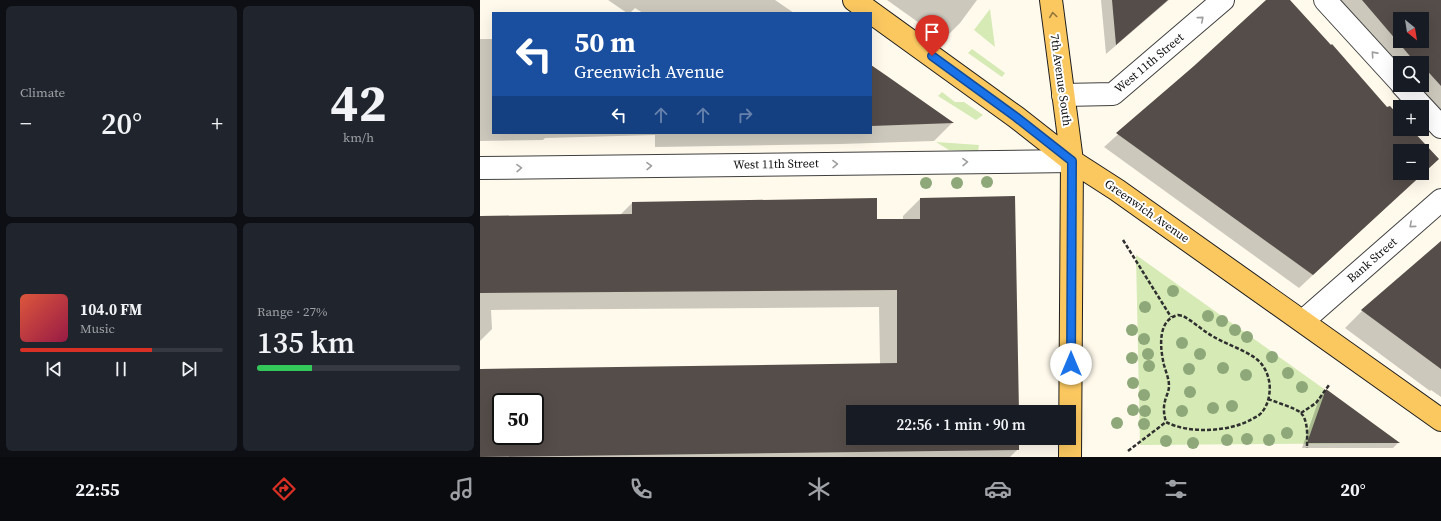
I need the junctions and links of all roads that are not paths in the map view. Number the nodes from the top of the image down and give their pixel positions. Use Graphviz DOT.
graph roads {
  1 [pos="854,0"];
  2 [pos="1051,0"];
  3 [pos="1223,0"];
  4 [pos="1325,0"];
  5 [pos="871,12"];
  6 [pos="872,13"];
  7 [pos="1393,74"];
  8 [pos="1408,92"];
  9 [pos="1063,95"];
  10 [pos="1441,127"];
  11 [pos="1072,161"];
  12 [pos="480,168"];
  13 [pos="1441,200"];
  14 [pos="1303,321"];
  15 [pos="1441,420"];
  16 [pos="1070,457"];
  1 -- 5 [label="main road, Greenwich Avenue"];
  9 -- 2 [label="main road, 7th Avenue South, one-way"];
  9 -- 3 [label="street, West 11th Street, one-way"];
  7 -- 4 [label="street, one-way"];
  6 -- 11 [label="main road, Greenwich Avenue"];
  8 -- 10 [label="street"];
  9 -- 11 [label="main road, 7th Avenue South"];
  12 -- 11 [label="street, West 11th Street, one-way"];
  11 -- 14 [label="main road, Greenwich Avenue"];
  11 -- 16 [label="main road, 7th Avenue South"];
  13 -- 14 [label="street, Bank Street, one-way"];
  14 -- 15 [label="main road, Greenwich Avenue"];
}
